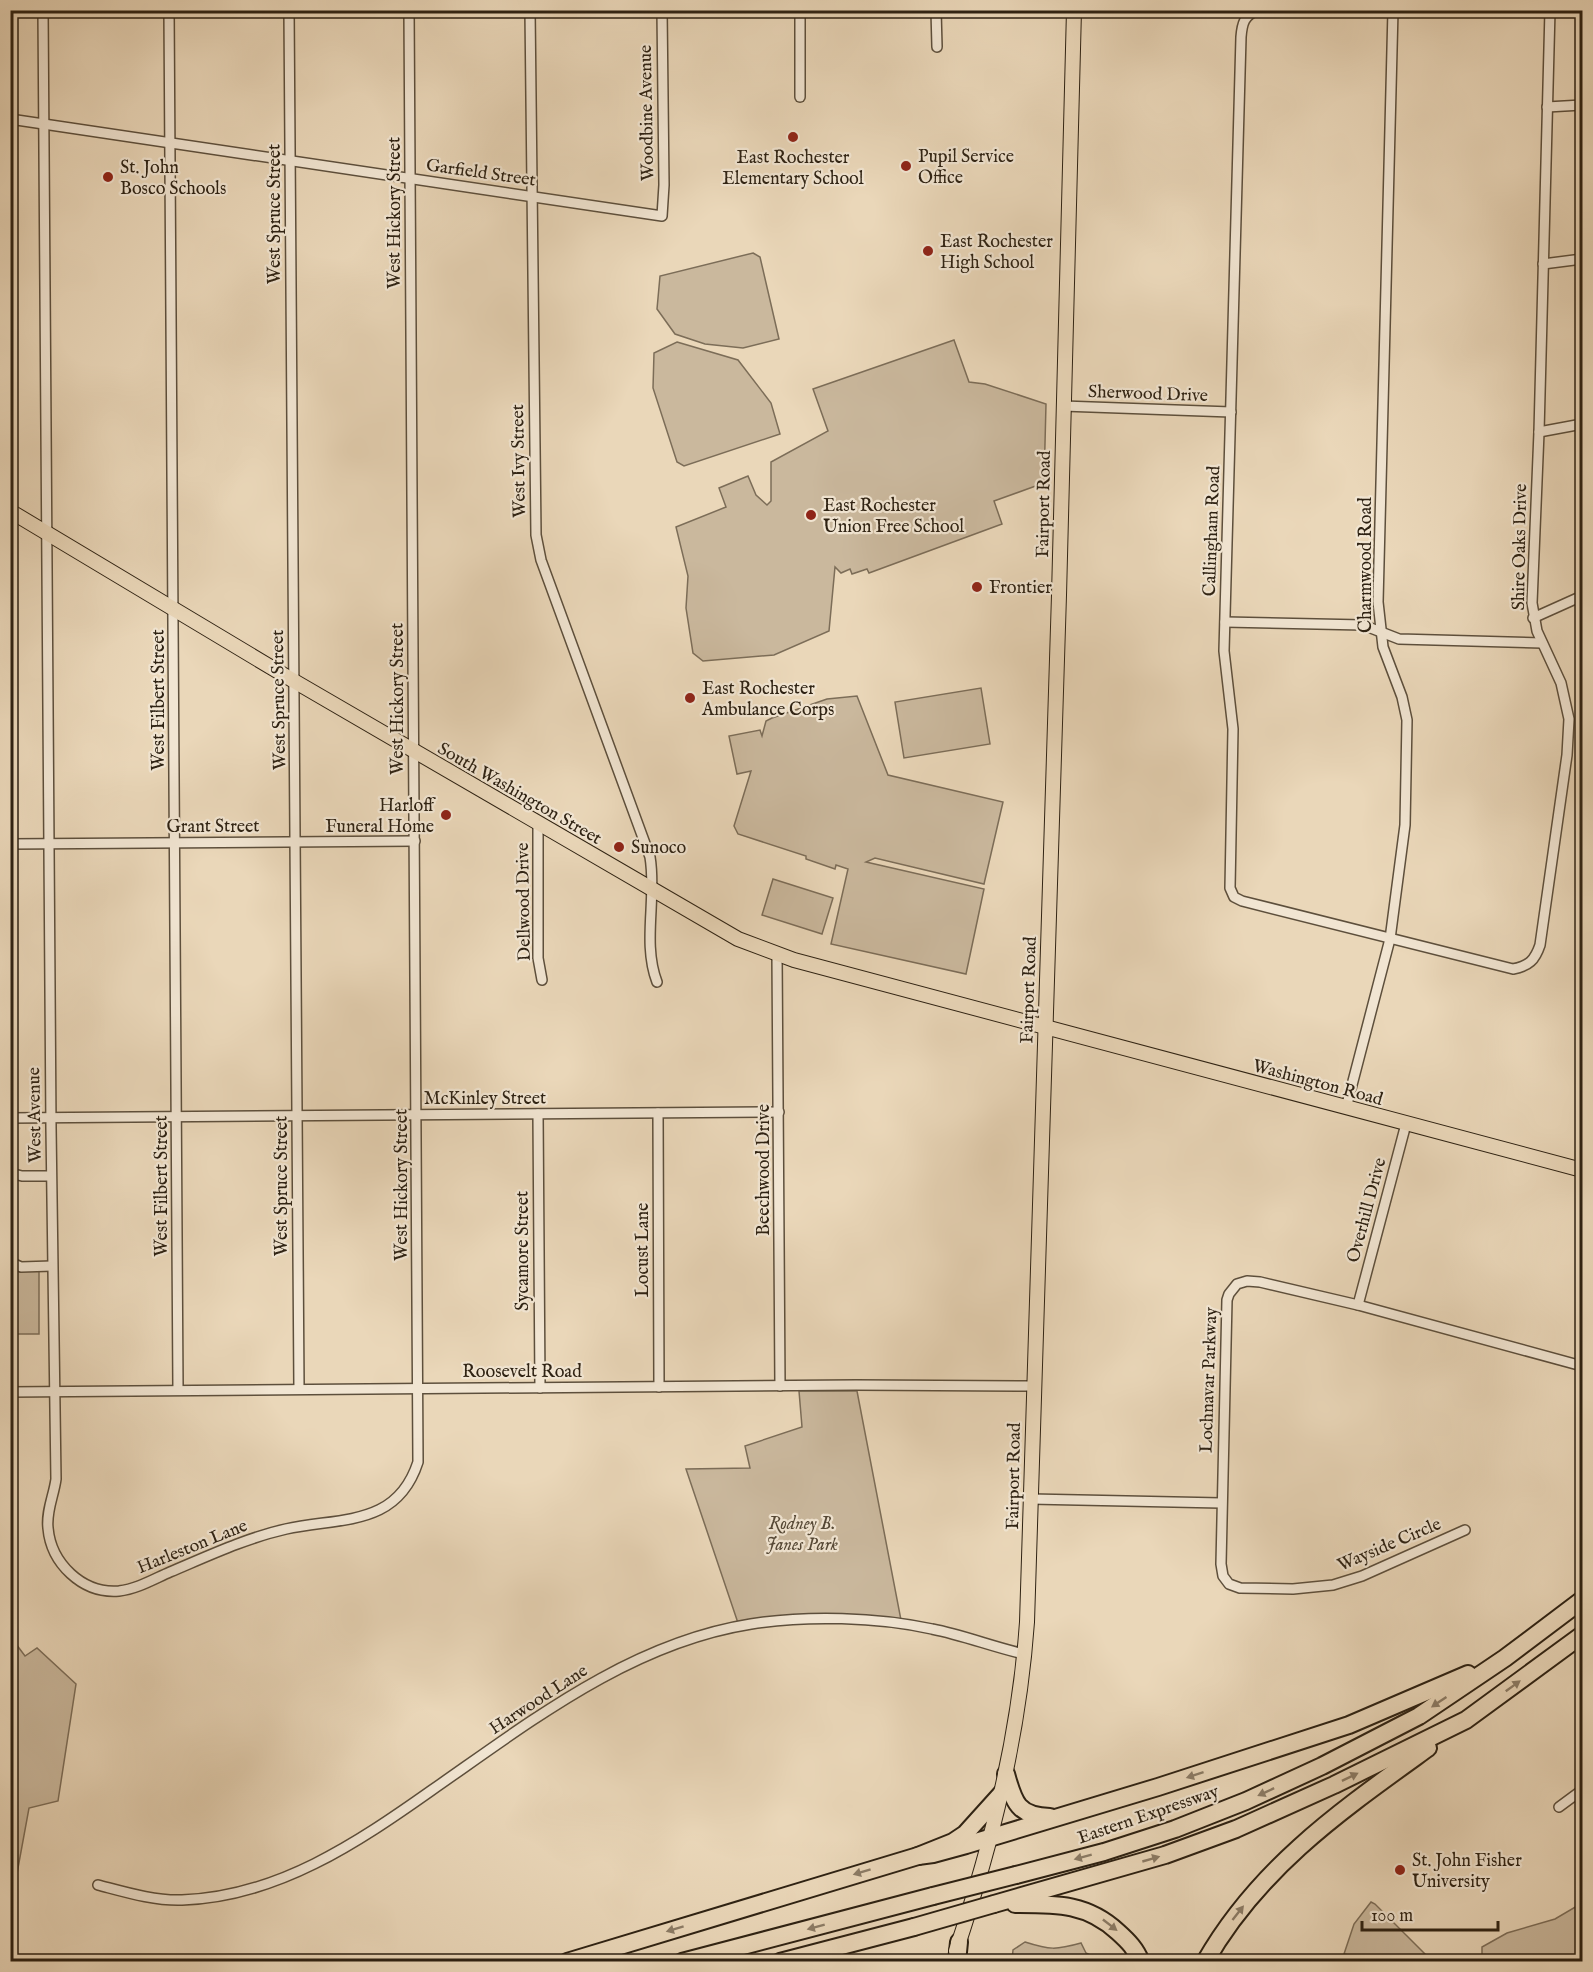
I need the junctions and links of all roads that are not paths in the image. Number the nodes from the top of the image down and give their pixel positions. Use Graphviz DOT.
graph roads {
  1 [pos="44,10"];
  2 [pos="169,10"];
  3 [pos="289,10"];
  4 [pos="409,10"];
  5 [pos="530,10"];
  6 [pos="662,10"];
  7 [pos="800,10"];
  8 [pos="936,10"];
  9 [pos="1074,10"];
  10 [pos="1258,10"];
  11 [pos="1394,10"];
  12 [pos="1550,10"];
  13 [pos="937,47"];
  14 [pos="800,97"];
  15 [pos="1582,105"];
  16 [pos="1547,107"];
  17 [pos="10,119"];
  18 [pos="44,124"];
  19 [pos="170,143"];
  20 [pos="290,160"];
  21 [pos="410,178"];
  22 [pos="531,196"];
  23 [pos="662,216"];
  24 [pos="1582,259"];
  25 [pos="1543,264"];
  26 [pos="1063,406"];
  27 [pos="1231,412"];
  28 [pos="1582,424"];
  29 [pos="1539,432"];
  30 [pos="10,511"];
  31 [pos="48,533"];
  32 [pos="1582,596"];
  33 [pos="174,609"];
  34 [pos="1533,618"];
  35 [pos="1225,622"];
  36 [pos="1380,632"];
  37 [pos="1542,643"];
  38 [pos="294,681"];
  39 [pos="414,751"];
  40 [pos="538,825"];
  41 [pos="415,841"];
  42 [pos="176,842"];
  43 [pos="296,842"];
  44 [pos="10,844"];
  45 [pos="48,844"];
  46 [pos="651,890"];
  47 [pos="1389,939"];
  48 [pos="777,955"];
  49 [pos="542,980"];
  50 [pos="657,982"];
  51 [pos="1045,1028"];
  52 [pos="1346,1108"];
  53 [pos="779,1112"];
  54 [pos="658,1113"];
  55 [pos="417,1114"];
  56 [pos="538,1114"];
  57 [pos="298,1115"];
  58 [pos="177,1117"];
  59 [pos="10,1118"];
  60 [pos="51,1118"];
  61 [pos="1406,1124"];
  62 [pos="1582,1170"];
  63 [pos="10,1173"];
  64 [pos="51,1176"];
  65 [pos="10,1262"];
  66 [pos="52,1266"];
  67 [pos="1358,1305"];
  68 [pos="1582,1366"];
  69 [pos="780,1386"];
  70 [pos="1034,1386"];
  71 [pos="659,1387"];
  72 [pos="419,1388"];
  73 [pos="540,1388"];
  74 [pos="299,1389"];
  75 [pos="178,1390"];
  76 [pos="54,1391"];
  77 [pos="10,1392"];
  78 [pos="1030,1499"];
  79 [pos="1221,1503"];
  80 [pos="1466,1530"];
  81 [pos="1582,1600"];
  82 [pos="1582,1635"];
  83 [pos="1024,1654"];
  84 [pos="1505,1658"];
  85 [pos="1466,1720"];
  86 [pos="1006,1774"];
  87 [pos="1582,1790"];
  88 [pos="1002,1793"];
  89 [pos="1559,1807"];
  90 [pos="1063,1816"];
  91 [pos="992,1835"];
  92 [pos="918,1856"];
  93 [pos="98,1885"];
  94 [pos="994,1904"];
  95 [pos="959,1942"];
  96 [pos="567,1962"];
  97 [pos="682,1962"];
  98 [pos="780,1962"];
  99 [pos="952,1962"];
  100 [pos="957,1962"];
  101 [pos="1142,1962"];
  102 [pos="1205,1962"];
  1 -- 18 [label="street, West Avenue"];
  2 -- 19 [label="street, West Filbert Street"];
  3 -- 20 [label="street, West Spruce Street"];
  4 -- 21 [label="street, West Hickory Street"];
  5 -- 22 [label="street, West Ivy Street"];
  6 -- 23 [label="street, Woodbine Avenue"];
  7 -- 14 [label="street"];
  8 -- 13 [label="street"];
  9 -- 26 [label="main road, Fairport Road"];
  10 -- 27 [label="street, Callingham Road"];
  11 -- 36 [label="street, Charmwood Road"];
  12 -- 16 [label="street, Shire Oaks Drive"];
  15 -- 16 [label="street"];
  16 -- 25 [label="street, Shire Oaks Drive"];
  17 -- 18 [label="street, Garfield Street"];
  18 -- 19 [label="street, Garfield Street"];
  18 -- 31 [label="street, West Avenue"];
  19 -- 20 [label="street, Garfield Street"];
  19 -- 33 [label="street, West Filbert Street"];
  20 -- 21 [label="street, Garfield Street"];
  20 -- 38 [label="street, West Spruce Street"];
  21 -- 22 [label="street, Garfield Street"];
  21 -- 39 [label="street, West Hickory Street"];
  22 -- 23 [label="street, Garfield Street"];
  22 -- 46 [label="street, West Ivy Street"];
  24 -- 25 [label="street"];
  25 -- 29 [label="street, Shire Oaks Drive"];
  26 -- 27 [label="street, Sherwood Drive"];
  26 -- 51 [label="main road, Fairport Road"];
  27 -- 35 [label="street, Callingham Road"];
  28 -- 29 [label="street"];
  29 -- 34 [label="street, Shire Oaks Drive"];
  30 -- 31 [label="main road, South Washington Street"];
  31 -- 33 [label="main road, South Washington Street"];
  31 -- 45 [label="street, West Avenue"];
  32 -- 34 [label="street"];
  33 -- 38 [label="main road, South Washington Street"];
  33 -- 42 [label="street, West Filbert Street"];
  34 -- 37 [label="street, Shire Oaks Drive"];
  35 -- 36 [label="street"];
  35 -- 47 [label="street, Callingham Road"];
  36 -- 37 [label="street"];
  36 -- 47 [label="street, Charmwood Road"];
  37 -- 47 [label="street, Shire Oaks Drive"];
  38 -- 39 [label="main road, South Washington Street"];
  38 -- 43 [label="street, West Spruce Street"];
  39 -- 40 [label="main road, South Washington Street"];
  39 -- 41 [label="street, West Hickory Street"];
  40 -- 46 [label="main road, South Washington Street"];
  40 -- 49 [label="street, Dellwood Drive"];
  41 -- 43 [label="street, Grant Street"];
  41 -- 55 [label="street, West Hickory Street"];
  42 -- 43 [label="street, Grant Street"];
  42 -- 45 [label="street, Grant Street"];
  42 -- 58 [label="street, West Filbert Street"];
  43 -- 57 [label="street, West Spruce Street"];
  44 -- 45 [label="street, Grant Street"];
  45 -- 60 [label="street, West Avenue"];
  46 -- 48 [label="main road, South Washington Street"];
  46 -- 50 [label="street, West Ivy Street"];
  47 -- 52 [label="street, Charmwood Road"];
  48 -- 51 [label="main road, South Washington Street"];
  48 -- 53 [label="street, Beechwood Drive"];
  51 -- 52 [label="main road, Washington Road"];
  51 -- 70 [label="main road, Fairport Road"];
  52 -- 61 [label="main road, Washington Road"];
  53 -- 54 [label="street, McKinley Street"];
  53 -- 69 [label="street, Beechwood Drive"];
  54 -- 56 [label="street, McKinley Street"];
  54 -- 71 [label="street, Locust Lane"];
  55 -- 56 [label="street, McKinley Street"];
  55 -- 57 [label="street, McKinley Street"];
  55 -- 72 [label="street, West Hickory Street"];
  56 -- 73 [label="street, Sycamore Street"];
  57 -- 58 [label="street, McKinley Street"];
  57 -- 74 [label="street, West Spruce Street"];
  58 -- 60 [label="street, McKinley Street"];
  58 -- 75 [label="street, West Filbert Street"];
  59 -- 60 [label="street, McKinley Street"];
  60 -- 64 [label="street, West Avenue"];
  61 -- 62 [label="main road, Washington Road"];
  61 -- 67 [label="street, Overhill Drive"];
  63 -- 64 [label="street"];
  64 -- 66 [label="street, West Avenue"];
  65 -- 66 [label="street"];
  66 -- 76 [label="street, West Avenue"];
  67 -- 68 [label="street, Lochnavar Parkway"];
  67 -- 79 [label="street, Lochnavar Parkway"];
  69 -- 70 [label="street, Roosevelt Road"];
  69 -- 71 [label="street, Roosevelt Road"];
  70 -- 78 [label="main road, Fairport Road"];
  71 -- 73 [label="street, Roosevelt Road"];
  72 -- 73 [label="street, Roosevelt Road"];
  72 -- 74 [label="street, Roosevelt Road"];
  72 -- 76 [label="street, Harleston Lane"];
  74 -- 75 [label="street, Roosevelt Road"];
  75 -- 76 [label="street, Roosevelt Road"];
  76 -- 77 [label="street, Roosevelt Road"];
  78 -- 79 [label="street"];
  78 -- 83 [label="main road, Fairport Road"];
  79 -- 80 [label="street, Wayside Circle"];
  81 -- 84 [label="highway, Eastern Expressway"];
  85 -- 82 [label="highway, one-way"];
  83 -- 86 [label="main road, Fairport Road"];
  83 -- 93 [label="street, Harwood Lane"];
  84 -- 90 [label="highway, one-way"];
  84 -- 97 [label="highway, Eastern Expressway, one-way, bridge"];
  94 -- 85 [label="highway, one-way"];
  102 -- 85 [label="highway, one-way"];
  86 -- 88 [label="main road, Fairport Road"];
  86 -- 90 [label="highway"];
  87 -- 89 [label="street"];
  88 -- 91 [label="main road, Fairport Road"];
  88 -- 92 [label="highway"];
  90 -- 91 [label="highway"];
  91 -- 92 [label="highway"];
  91 -- 95 [label="main road, Fairport Road"];
  92 -- 96 [label="highway, one-way"];
  94 -- 98 [label="highway, bridge"];
  94 -- 101 [label="highway, one-way"];
  95 -- 99 [label="main road, Fairport Road"];
  95 -- 100 [label="highway"];
}
